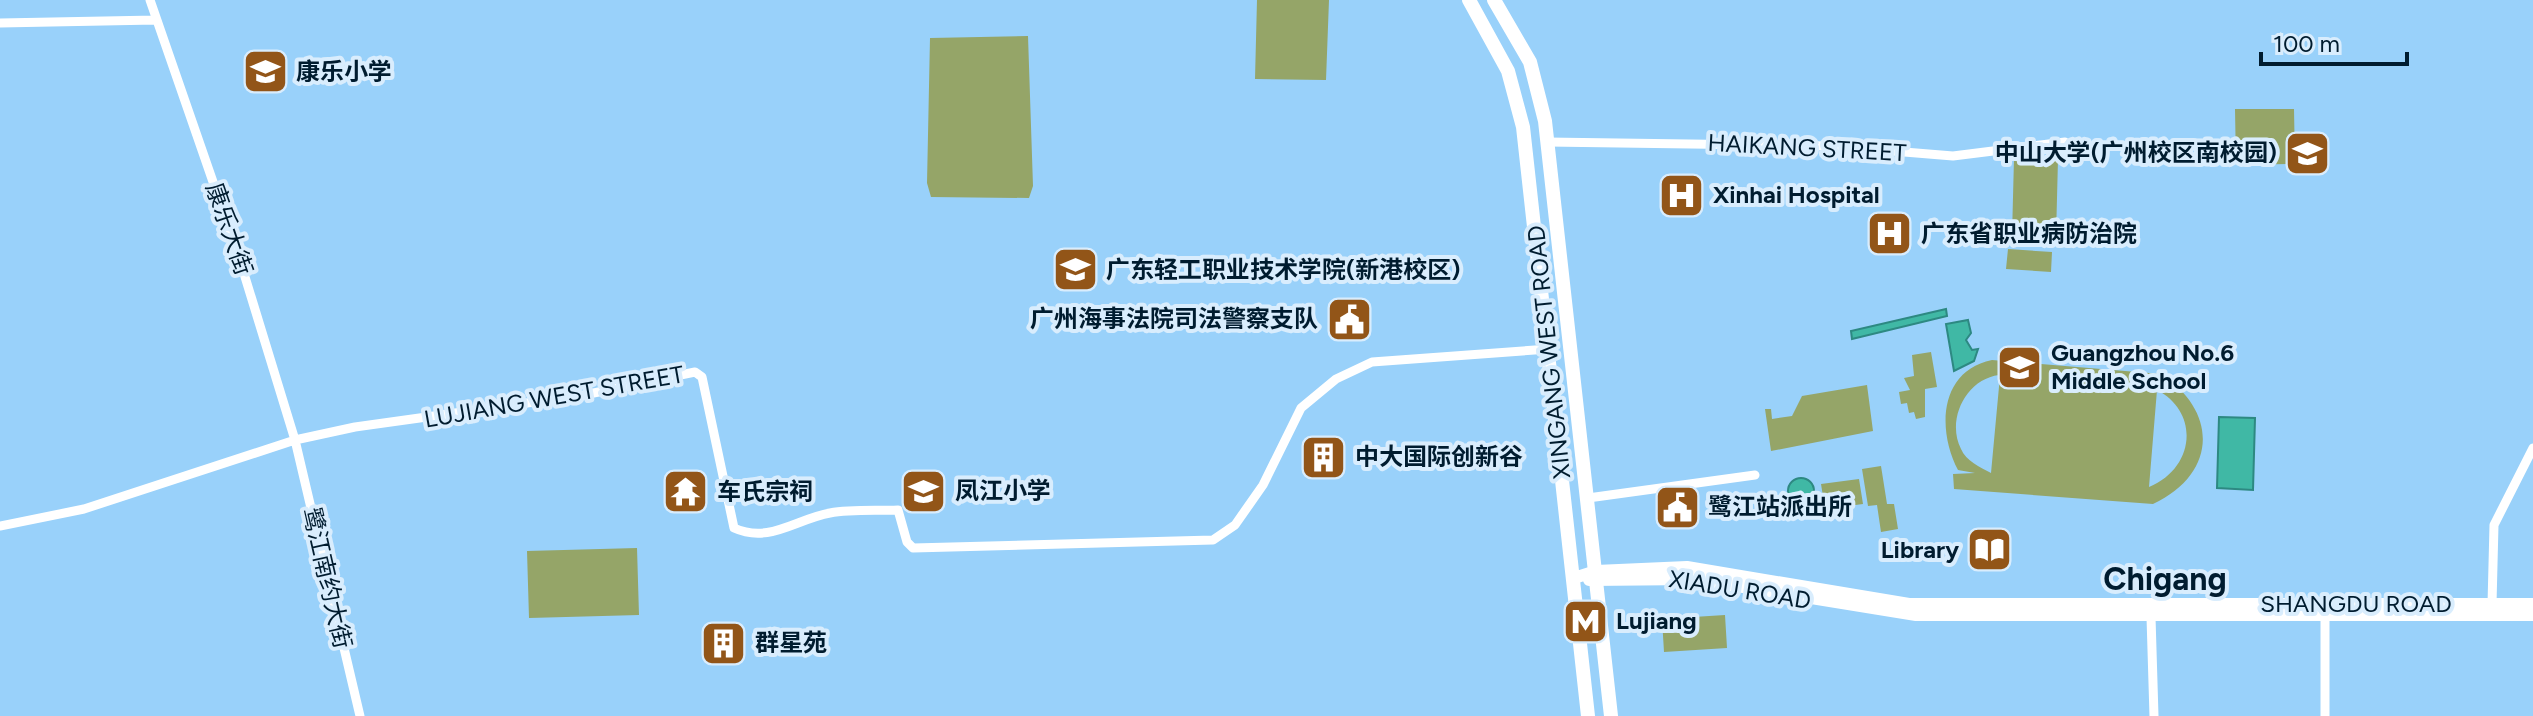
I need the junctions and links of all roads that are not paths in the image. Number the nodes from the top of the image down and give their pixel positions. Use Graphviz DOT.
graph roads {
  1 [pos="150,0"];
  2 [pos="1469,0"];
  3 [pos="1494,0"];
  4 [pos="156,20"];
  5 [pos="0,23"];
  6 [pos="1536,79"];
  7 [pos="1514,86"];
  8 [pos="1547,142"];
  9 [pos="2065,142"];
  10 [pos="1549,349"];
  11 [pos="295,440"];
  12 [pos="2533,448"];
  13 [pos="1755,475"];
  14 [pos="1588,498"];
  15 [pos="0,526"];
  16 [pos="1594,549"];
  17 [pos="1571,552"];
  18 [pos="1597,576"];
  19 [pos="1574,578"];
  20 [pos="2492,604"];
  21 [pos="2533,604"];
  22 [pos="1939,610"];
  23 [pos="2533,615"];
  24 [pos="2325,616"];
  25 [pos="2151,617"];
  26 [pos="1602,632"];
  27 [pos="1579,635"];
  28 [pos="360,716"];
  29 [pos="1588,716"];
  30 [pos="1611,716"];
  31 [pos="2154,716"];
  32 [pos="2325,716"];
  1 -- 4 [label="street, 康乐大街"];
  2 -- 7 [label="main road, XINGANG WEST ROAD"];
  3 -- 6 [label="main road, XINGANG WEST ROAD"];
  4 -- 5 [label="street"];
  4 -- 11 [label="street, 康乐大街"];
  6 -- 7 [label="main road"];
  6 -- 8 [label="main road, XINGANG WEST ROAD"];
  7 -- 10 [label="main road, XINGANG WEST ROAD"];
  8 -- 9 [label="street, HAIKANG STREET"];
  8 -- 14 [label="main road, XINGANG WEST ROAD"];
  10 -- 11 [label="street, LUJIANG WEST STREET"];
  10 -- 17 [label="main road, XINGANG WEST ROAD"];
  11 -- 15 [label="street, LUJIANG WEST STREET"];
  11 -- 28 [label="street, 鹭江南约大街"];
  12 -- 20 [label="street"];
  13 -- 14 [label="street"];
  14 -- 16 [label="main road, XINGANG WEST ROAD"];
  16 -- 17 [label="main road"];
  16 -- 18 [label="main road, XINGANG WEST ROAD"];
  17 -- 19 [label="main road, XINGANG WEST ROAD"];
  18 -- 19 [label="main road, XIADU ROAD"];
  18 -- 22 [label="main road, XIADU ROAD"];
  18 -- 26 [label="main road, XINGANG WEST ROAD"];
  19 -- 27 [label="main road, XINGANG WEST ROAD"];
  20 -- 21 [label="main road, SHANGDU ROAD"];
  20 -- 22 [label="main road, SHANGDU ROAD"];
  22 -- 25 [label="main road, SHANGDU ROAD"];
  23 -- 24 [label="main road, SHANGDU ROAD"];
  24 -- 25 [label="main road, SHANGDU ROAD"];
  24 -- 32 [label="street"];
  25 -- 31 [label="street"];
  26 -- 27 [label="main road"];
  26 -- 30 [label="main road, XINGANG WEST ROAD"];
  27 -- 29 [label="main road, XINGANG WEST ROAD"];
}
